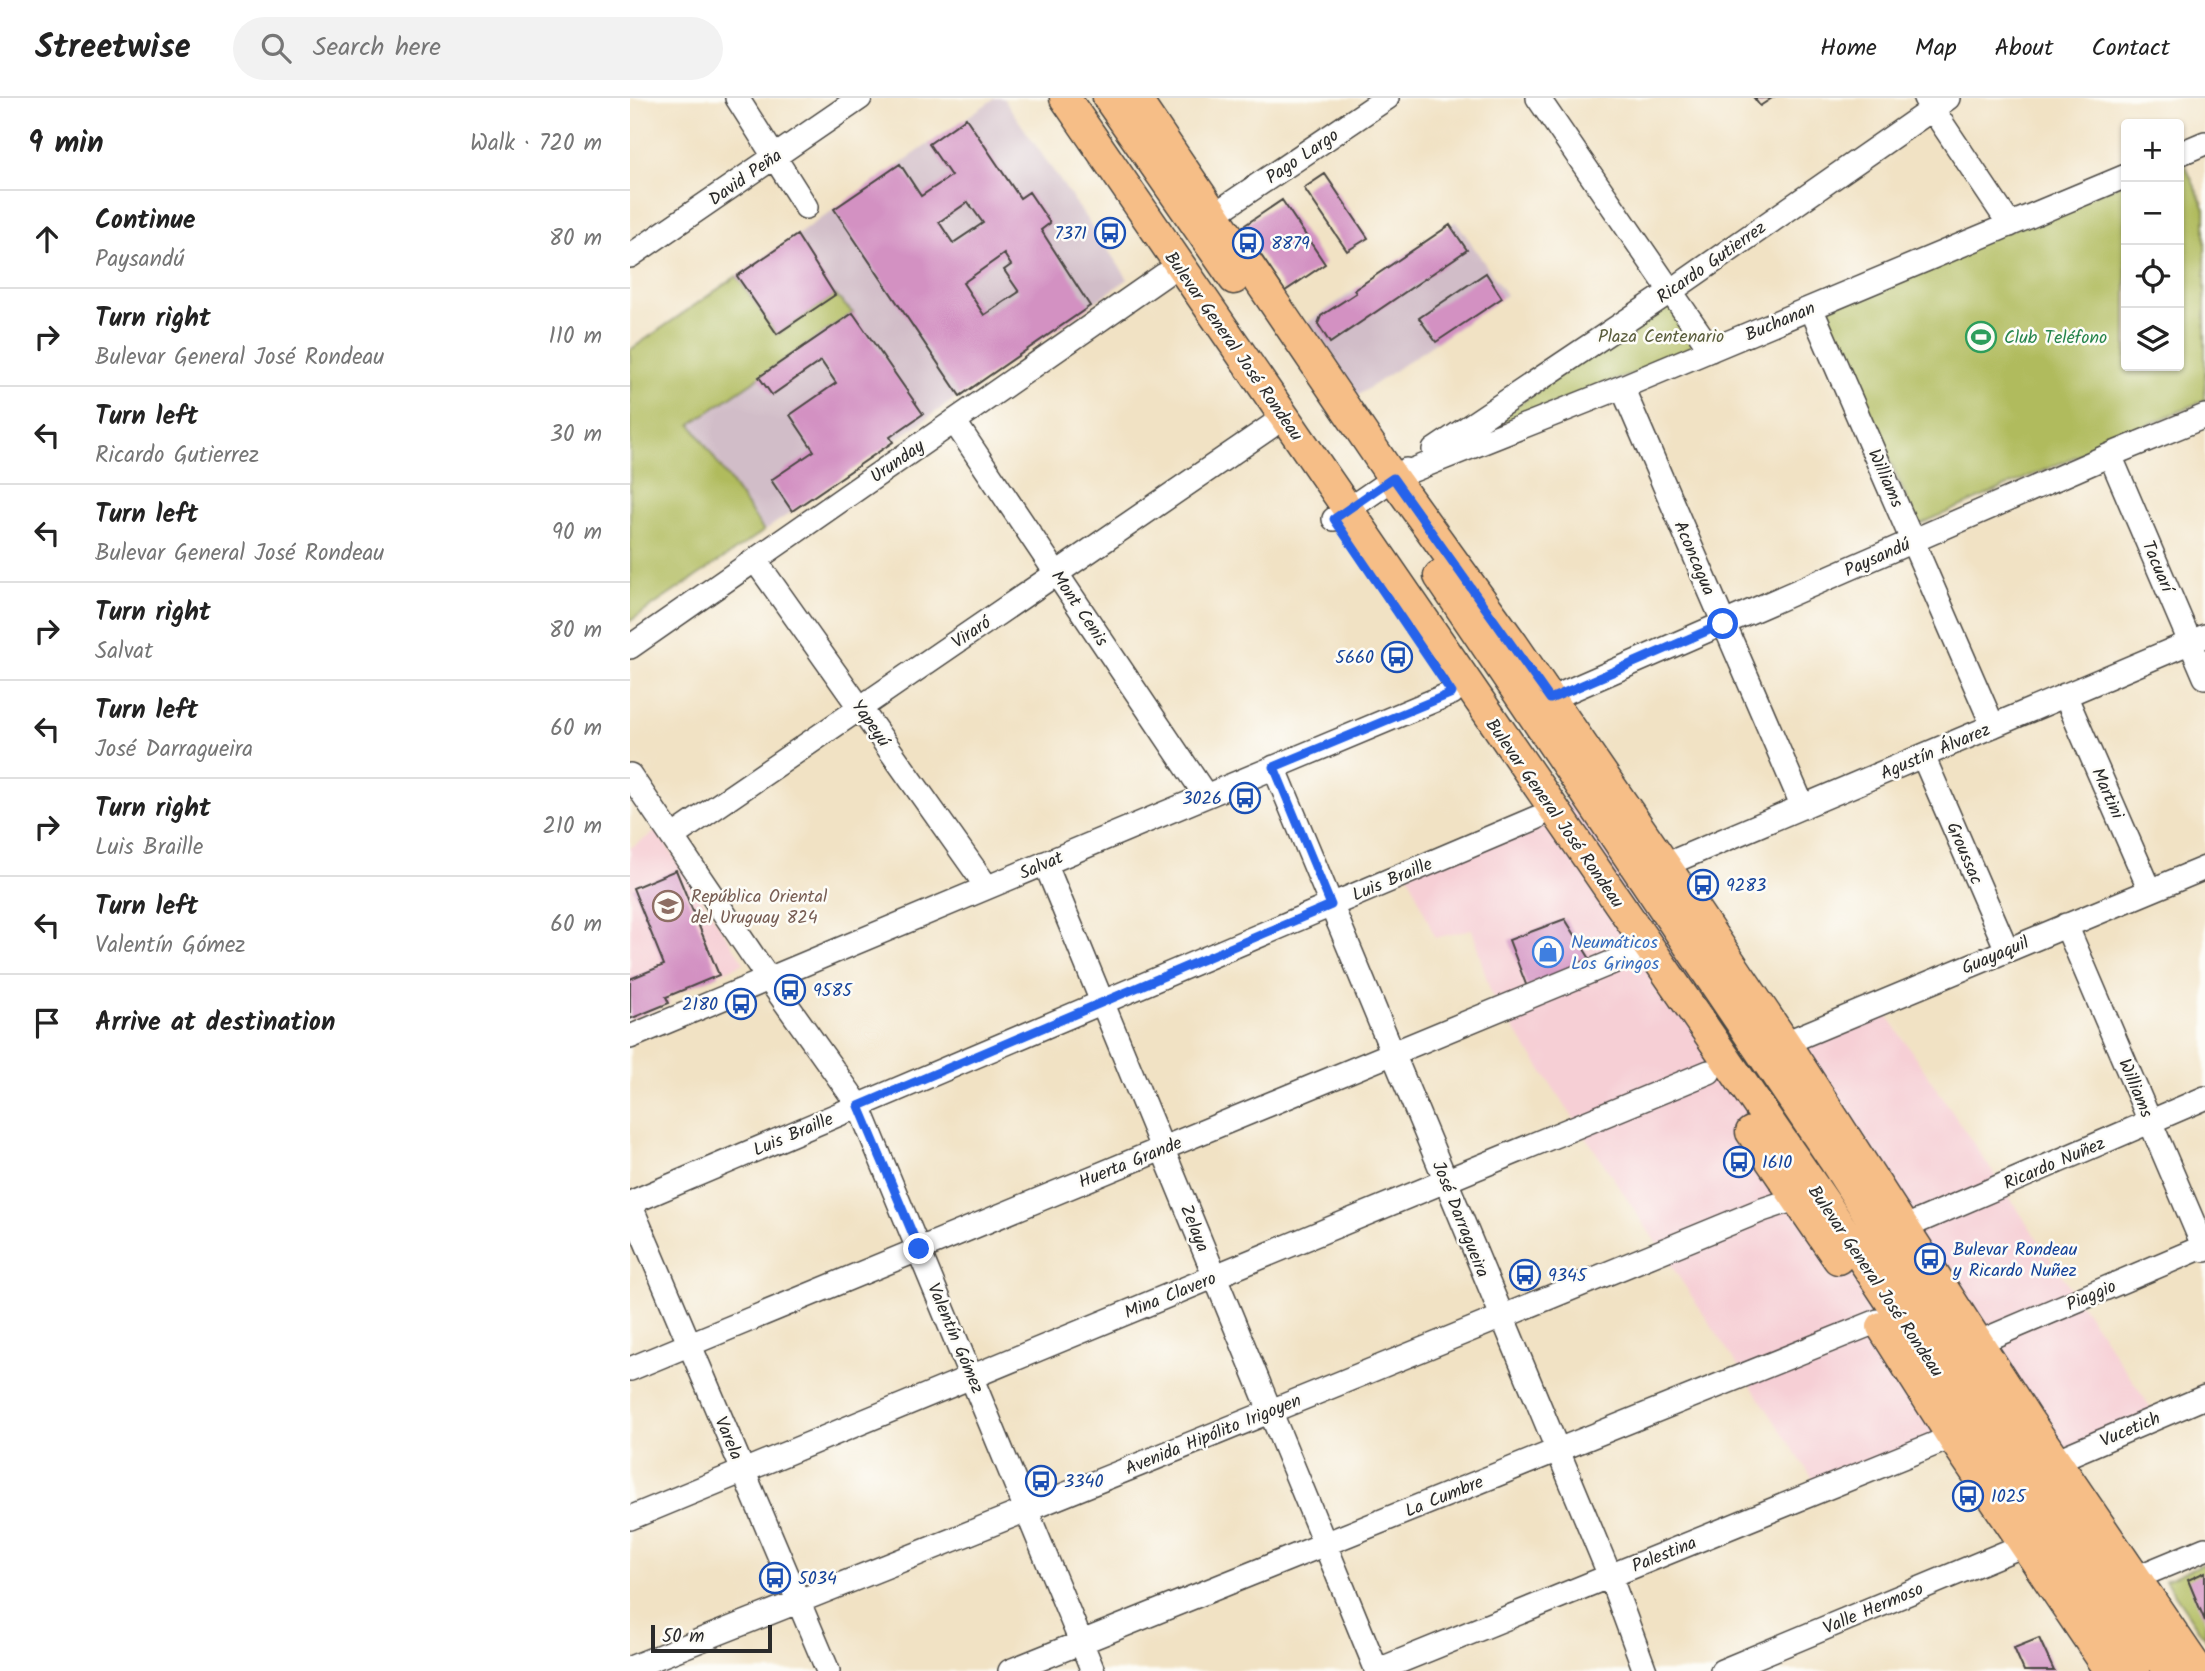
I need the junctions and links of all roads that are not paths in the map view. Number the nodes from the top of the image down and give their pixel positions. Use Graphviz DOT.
graph roads {
  1 [pos="737,98"];
  2 [pos="860,98"];
  3 [pos="1044,98"];
  4 [pos="1065,98"];
  5 [pos="1108,98"];
  6 [pos="1135,98"];
  7 [pos="1387,98"];
  8 [pos="1538,98"];
  9 [pos="1935,102"];
  10 [pos="2205,143"];
  11 [pos="2184,152"];
  12 [pos="775,157"];
  13 [pos="2121,178"];
  14 [pos="806,207"];
  15 [pos="1215,214"];
  16 [pos="1146,218"];
  17 [pos="2010,225"];
  18 [pos="630,256"];
  19 [pos="1164,275"];
  20 [pos="1671,291"];
  21 [pos="1811,308"];
  22 [pos="1201,327"];
  23 [pos="1711,349"];
  24 [pos="1622,387"];
  25 [pos="2205,416"];
  26 [pos="954,421"];
  27 [pos="1270,427"];
  28 [pos="1454,445"];
  29 [pos="2110,455"];
  30 [pos="1387,483"];
  31 [pos="1340,515"];
  32 [pos="1913,541"];
  33 [pos="755,560"];
  34 [pos="1057,574"];
  35 [pos="1723,624"];
  36 [pos="2197,640"];
  37 [pos="1513,644"];
  38 [pos="630,647"];
  39 [pos="2205,677"];
  40 [pos="1452,693"];
  41 [pos="2066,695"];
  42 [pos="1550,699"];
  43 [pos="860,707"];
  44 [pos="1993,726"];
  45 [pos="1923,756"];
  46 [pos="1274,767"];
  47 [pos="630,775"];
  48 [pos="1576,779"];
  49 [pos="1206,796"];
  50 [pos="1802,807"];
  51 [pos="1536,818"];
  52 [pos="672,837"];
  53 [pos="1045,863"];
  54 [pos="1665,866"];
  55 [pos="2205,868"];
  56 [pos="987,887"];
  57 [pos="2150,890"];
  58 [pos="1331,905"];
  59 [pos="2066,925"];
  60 [pos="2007,950"];
  61 [pos="1630,955"];
  62 [pos="1661,967"];
  63 [pos="768,978"];
  64 [pos="1103,1002"];
  65 [pos="1676,1023"];
  66 [pos="630,1037"];
  67 [pos="1785,1043"];
  68 [pos="1393,1053"];
  69 [pos="1709,1072"];
  70 [pos="2205,1098"];
  71 [pos="859,1106"];
  72 [pos="2150,1122"];
  73 [pos="1162,1149"];
  74 [pos="1853,1170"];
  75 [pos="1446,1181"];
  76 [pos="1811,1196"];
  77 [pos="630,1204"];
  78 [pos="1867,1214"];
  79 [pos="1894,1235"];
  80 [pos="2205,1248"];
  81 [pos="919,1249"];
  82 [pos="1853,1265"];
  83 [pos="1215,1276"];
  84 [pos="1502,1318"];
  85 [pos="1878,1321"];
  86 [pos="1977,1343"];
  87 [pos="690,1344"];
  88 [pos="630,1369"];
  89 [pos="972,1377"];
  90 [pos="2205,1396"];
  91 [pos="1270,1411"];
  92 [pos="2028,1420"];
  93 [pos="1952,1437"];
  94 [pos="1558,1450"];
  95 [pos="2055,1461"];
  96 [pos="743,1471"];
  97 [pos="1027,1509"];
  98 [pos="2063,1517"];
  99 [pos="630,1518"];
  100 [pos="1325,1544"];
  101 [pos="2024,1545"];
  102 [pos="2205,1549"];
  103 [pos="1610,1576"];
  104 [pos="2135,1578"];
  105 [pos="798,1602"];
  106 [pos="1081,1643"];
  107 [pos="630,1668"];
  108 [pos="828,1671"];
  109 [pos="1010,1671"];
  110 [pos="1093,1671"];
  111 [pos="1376,1671"];
  112 [pos="1645,1671"];
  113 [pos="1722,1671"];
  114 [pos="2110,1671"];
  115 [pos="2135,1671"];
  116 [pos="2169,1671"];
  117 [pos="2199,1671"];
  1 -- 12 [label="street"];
  2 -- 12 [label="street, David Peña"];
  3 -- 19 [label="main road, Bulevar General José Rondeau"];
  4 -- 16 [label="main road, Bulevar General José Rondeau"];
  5 -- 30 [label="main road, Bulevar General José Rondeau"];
  6 -- 15 [label="main road, Bulevar General José Rondeau"];
  7 -- 15 [label="street, Pago Largo"];
  8 -- 20 [label="street"];
  9 -- 17 [label="street"];
  9 -- 20 [label="street, Ricardo Gutierrez"];
  10 -- 11 [label="street"];
  12 -- 14 [label="street"];
  12 -- 18 [label="street, David Peña"];
  13 -- 17 [label="street, Buchanan"];
  15 -- 30 [label="main road, Bulevar General José Rondeau"];
  16 -- 22 [label="main road"];
  16 -- 31 [label="main road, Bulevar General José Rondeau"];
  17 -- 21 [label="street, Buchanan"];
  19 -- 22 [label="main road, Bulevar General José Rondeau"];
  19 -- 26 [label="street, Urunday"];
  20 -- 23 [label="street"];
  20 -- 28 [label="street, Ricardo Gutierrez"];
  21 -- 23 [label="street, Buchanan"];
  21 -- 32 [label="street, Williams"];
  22 -- 27 [label="main road, Bulevar General José Rondeau"];
  23 -- 24 [label="street, Buchanan"];
  24 -- 28 [label="street, Buchanan"];
  24 -- 35 [label="street, Aconcagua"];
  25 -- 29 [label="street, Paysandú"];
  26 -- 33 [label="street, Urunday"];
  26 -- 34 [label="street, Mont Cenis"];
  27 -- 31 [label="main road, Bulevar General José Rondeau"];
  27 -- 34 [label="street, Viraró"];
  28 -- 30 [label="street, Ricardo Gutierrez"];
  29 -- 32 [label="street, Paysandú"];
  29 -- 36 [label="street, Tacuarí"];
  30 -- 31 [label="street, Ricardo Gutierrez"];
  30 -- 37 [label="main road, Bulevar General José Rondeau"];
  30 -- 48 [label="main road, Bulevar General José Rondeau"];
  31 -- 40 [label="main road, Bulevar General José Rondeau"];
  31 -- 62 [label="main road, Bulevar General José Rondeau"];
  32 -- 35 [label="street, Paysandú"];
  32 -- 44 [label="street, Williams"];
  33 -- 38 [label="street, Urunday"];
  33 -- 43 [label="street, Yapeyú"];
  34 -- 43 [label="street, Viraró"];
  34 -- 49 [label="street, Mont Cenis"];
  35 -- 42 [label="street, Paysandú"];
  35 -- 50 [label="street, Aconcagua"];
  36 -- 39 [label="street, Tacuarí"];
  36 -- 41 [label="street, Agustín Álvarez"];
  37 -- 42 [label="main road, Bulevar General José Rondeau"];
  37 -- 48 [label="main road"];
  40 -- 46 [label="street, Salvat"];
  40 -- 51 [label="main road, Bulevar General José Rondeau"];
  41 -- 44 [label="street, Agustín Álvarez"];
  41 -- 57 [label="street, Martini"];
  42 -- 54 [label="main road, Bulevar General José Rondeau"];
  43 -- 52 [label="street, Viraró"];
  43 -- 56 [label="street, Yapeyú"];
  44 -- 45 [label="street, Agustín Álvarez"];
  45 -- 50 [label="street, Agustín Álvarez"];
  45 -- 60 [label="street, Groussac"];
  46 -- 49 [label="street, Salvat"];
  46 -- 58 [label="street, José Darragueira"];
  47 -- 52 [label="street, Valentín Gómez"];
  48 -- 74 [label="main road, Bulevar General José Rondeau"];
  49 -- 53 [label="street, Salvat"];
  50 -- 54 [label="street, Agustín Álvarez"];
  51 -- 58 [label="street, Luis Braille"];
  51 -- 61 [label="main road, Bulevar General José Rondeau"];
  52 -- 63 [label="street, Valentín Gómez"];
  53 -- 56 [label="street, Salvat"];
  53 -- 64 [label="street, Zelaya"];
  54 -- 67 [label="main road, Bulevar General José Rondeau"];
  55 -- 57 [label="street, Guayaquil"];
  56 -- 63 [label="street, Salvat"];
  57 -- 59 [label="street, Guayaquil"];
  58 -- 64 [label="street, Luis Braille"];
  58 -- 68 [label="street, José Darragueira"];
  59 -- 60 [label="street, Guayaquil"];
  59 -- 72 [label="street, Williams"];
  60 -- 67 [label="street, Guayaquil"];
  61 -- 65 [label="main road, Bulevar General José Rondeau"];
  61 -- 68 [label="street, Huerta Grande"];
  62 -- 65 [label="main road"];
  62 -- 76 [label="main road, Bulevar General José Rondeau"];
  63 -- 66 [label="street, Salvat"];
  63 -- 71 [label="street, Valentín Gómez"];
  64 -- 71 [label="street, Luis Braille"];
  64 -- 73 [label="street, Zelaya"];
  65 -- 69 [label="main road, Bulevar General José Rondeau"];
  67 -- 74 [label="main road, Bulevar General José Rondeau"];
  68 -- 73 [label="street, Huerta Grande"];
  68 -- 75 [label="street, José Darragueira"];
  69 -- 75 [label="street, Mina Clavero"];
  69 -- 76 [label="main road, Bulevar General José Rondeau"];
  70 -- 72 [label="street, Ricardo Nuñez"];
  71 -- 77 [label="street, Luis Braille"];
  71 -- 81 [label="street, Valentín Gómez"];
  72 -- 79 [label="street, Ricardo Nuñez"];
  72 -- 80 [label="street, Williams"];
  73 -- 81 [label="street, Huerta Grande"];
  73 -- 83 [label="street, Zelaya"];
  74 -- 76 [label="main road"];
  74 -- 78 [label="main road, Bulevar General José Rondeau"];
  74 -- 79 [label="main road, Bulevar General José Rondeau"];
  75 -- 83 [label="street, Mina Clavero"];
  75 -- 84 [label="street, José Darragueira"];
  76 -- 78 [label="main road"];
  76 -- 82 [label="main road, Bulevar General José Rondeau"];
  76 -- 84 [label="street, Avenida Hipólito Irigoyen"];
  77 -- 87 [label="street, Varela"];
  78 -- 79 [label="main road"];
  79 -- 82 [label="main road"];
  79 -- 86 [label="main road, Bulevar General José Rondeau"];
  79 -- 98 [label="main road, Bulevar General José Rondeau"];
  80 -- 86 [label="street, Piaggio"];
  81 -- 87 [label="street, Huerta Grande"];
  81 -- 89 [label="street, Valentín Gómez"];
  82 -- 85 [label="main road, Bulevar General José Rondeau"];
  82 -- 115 [label="main road, Bulevar General José Rondeau"];
  83 -- 89 [label="street, Mina Clavero"];
  83 -- 91 [label="street, Zelaya"];
  84 -- 91 [label="street, Avenida Hipólito Irigoyen"];
  84 -- 94 [label="street, José Darragueira"];
  85 -- 93 [label="main road, Bulevar General José Rondeau"];
  85 -- 94 [label="street, La Cumbre"];
  86 -- 92 [label="main road, Bulevar General José Rondeau"];
  87 -- 88 [label="street, Huerta Grande"];
  87 -- 96 [label="street, Varela"];
  89 -- 96 [label="street, Mina Clavero"];
  89 -- 97 [label="street, Valentín Gómez"];
  90 -- 95 [label="street, Vucetich"];
  91 -- 97 [label="street, Avenida Hipólito Irigoyen"];
  91 -- 100 [label="street, Zelaya"];
  92 -- 95 [label="main road, Bulevar General José Rondeau"];
  92 -- 98 [label="main road"];
  93 -- 101 [label="main road, Bulevar General José Rondeau"];
  93 -- 103 [label="street, Palestina"];
  94 -- 100 [label="street, La Cumbre"];
  94 -- 103 [label="street, José Darragueira"];
  95 -- 104 [label="main road, Bulevar General José Rondeau"];
  96 -- 99 [label="street, Mina Clavero"];
  96 -- 105 [label="street, Varela"];
  97 -- 105 [label="street, Avenida Hipólito Irigoyen"];
  97 -- 106 [label="street, Valentín Gómez"];
  98 -- 116 [label="main road, Bulevar General José Rondeau"];
  100 -- 106 [label="street, La Cumbre"];
  100 -- 111 [label="street, Zelaya"];
  101 -- 113 [label="street, Valle Hermoso"];
  101 -- 114 [label="main road, Bulevar General José Rondeau"];
  102 -- 104 [label="street"];
  103 -- 111 [label="street, Palestina"];
  103 -- 112 [label="street, José Darragueira"];
  104 -- 117 [label="main road, Bulevar General José Rondeau"];
  105 -- 107 [label="street, Avenida Hipólito Irigoyen"];
  105 -- 108 [label="street, Varela"];
  106 -- 109 [label="street, La Cumbre"];
  106 -- 110 [label="street, Valentín Gómez"];
}
